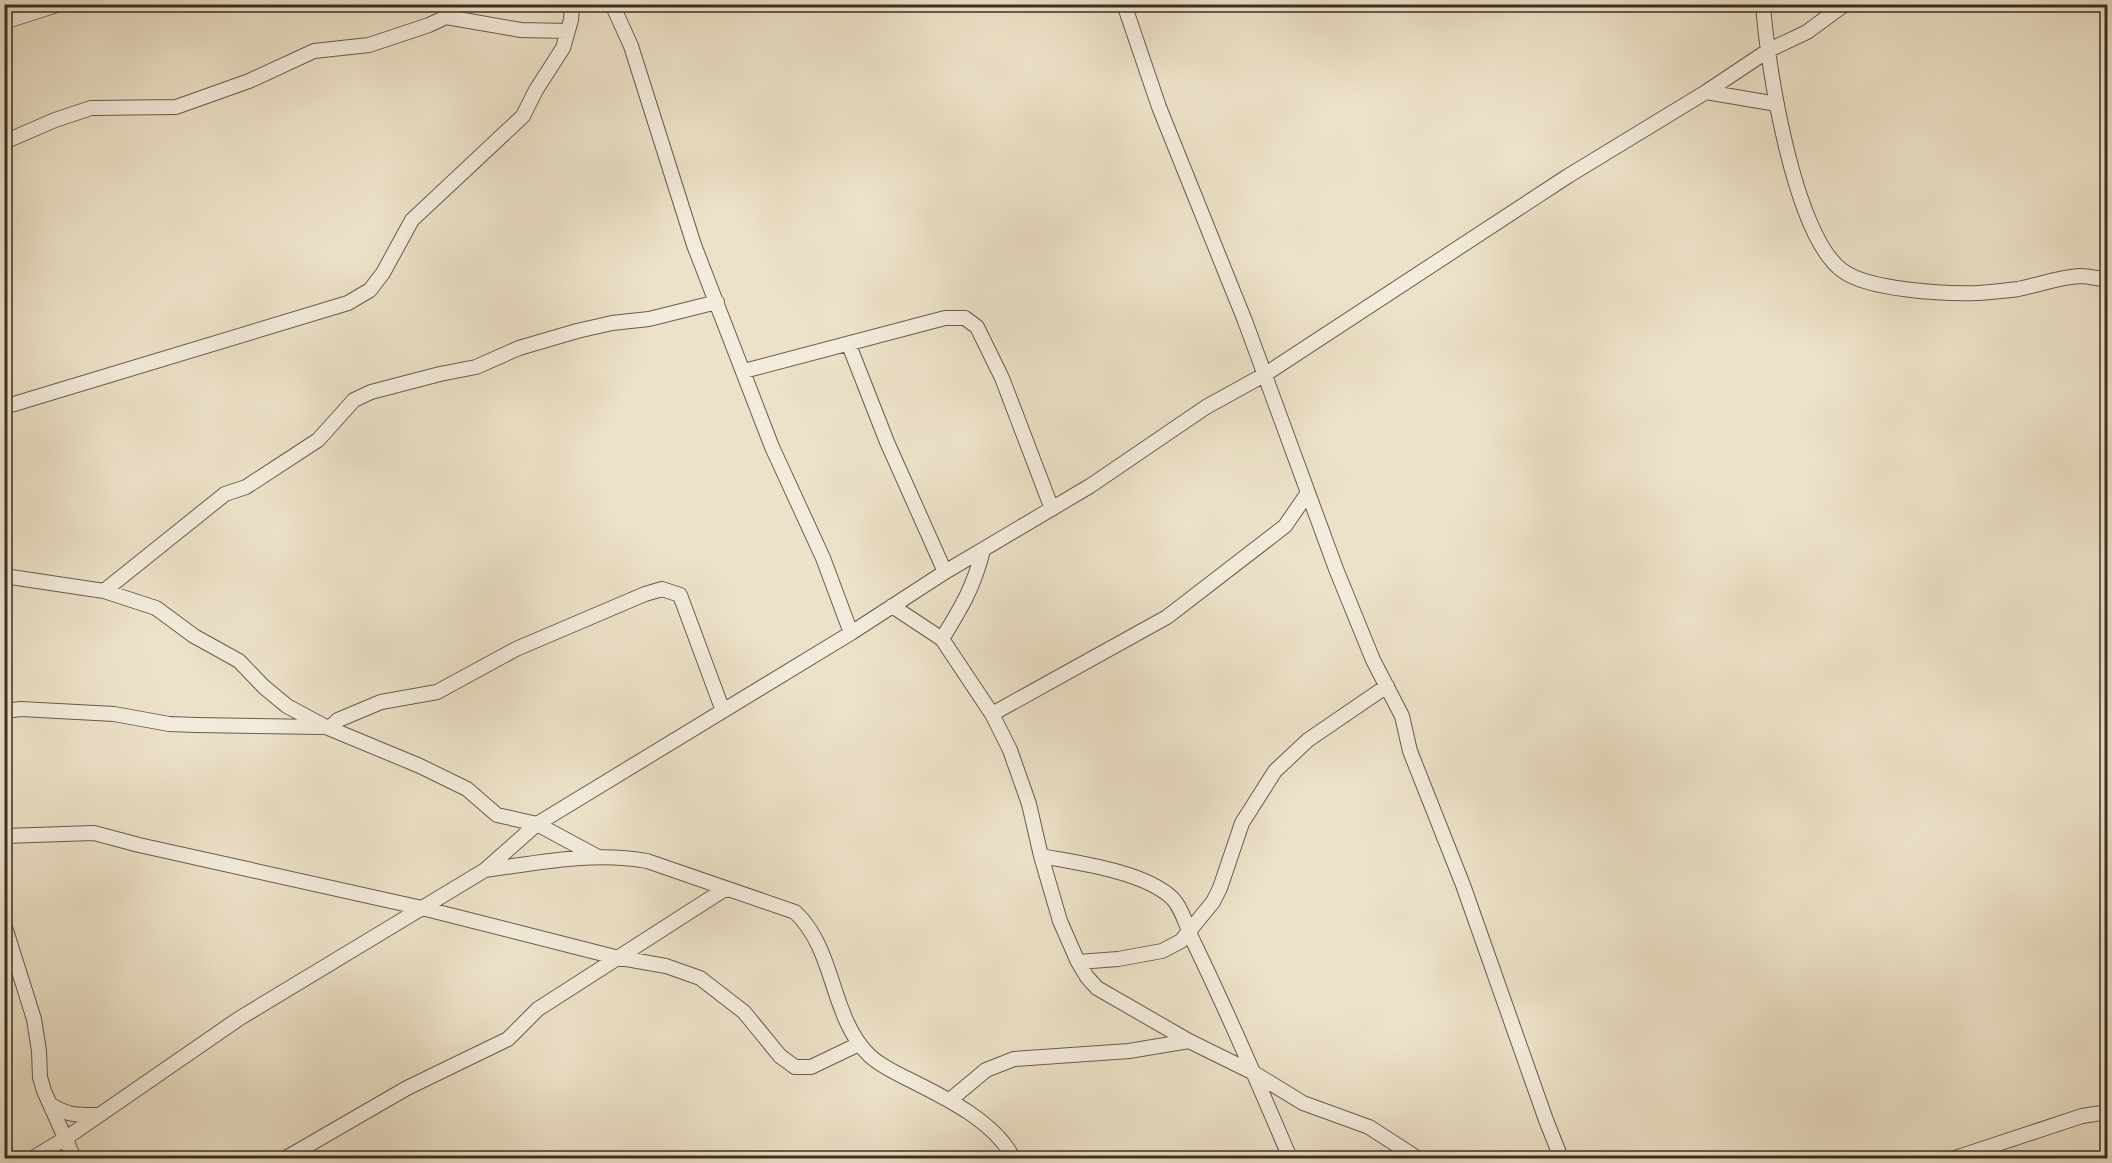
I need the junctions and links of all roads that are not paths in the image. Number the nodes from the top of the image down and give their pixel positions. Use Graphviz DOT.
graph roads {
  1 [pos="60,4"];
  2 [pos="572,4"];
  3 [pos="612,4"];
  4 [pos="1124,4"];
  5 [pos="1763,4"];
  6 [pos="1845,4"];
  7 [pos="4,22"];
  8 [pos="568,31"];
  9 [pos="1769,50"];
  10 [pos="1706,92"];
  11 [pos="1778,104"];
  12 [pos="4,141"];
  13 [pos="2108,280"];
  14 [pos="717,302"];
  15 [pos="849,345"];
  16 [pos="744,371"];
  17 [pos="1264,375"];
  18 [pos="4,407"];
  19 [pos="1308,494"];
  20 [pos="1052,509"];
  21 [pos="983,550"];
  22 [pos="945,572"];
  23 [pos="4,576"];
  24 [pos="104,591"];
  25 [pos="892,606"];
  26 [pos="850,633"];
  27 [pos="942,639"];
  28 [pos="1387,686"];
  29 [pos="4,711"];
  30 [pos="723,711"];
  31 [pos="992,714"];
  32 [pos="328,727"];
  33 [pos="537,824"];
  34 [pos="4,836"];
  35 [pos="1041,855"];
  36 [pos="598,857"];
  37 [pos="485,870"];
  38 [pos="725,889"];
  39 [pos="422,908"];
  40 [pos="4,924"];
  41 [pos="1189,933"];
  42 [pos="615,957"];
  43 [pos="1078,962"];
  44 [pos="1189,1041"];
  45 [pos="859,1044"];
  46 [pos="1254,1073"];
  47 [pos="950,1100"];
  48 [pos="51,1106"];
  49 [pos="2108,1112"];
  50 [pos="99,1115"];
  51 [pos="66,1138"];
  52 [pos="33,1158"];
  53 [pos="74,1158"];
  54 [pos="285,1158"];
  55 [pos="1013,1158"];
  56 [pos="1290,1158"];
  57 [pos="1417,1158"];
  58 [pos="1562,1158"];
  59 [pos="1955,1158"];
  1 -- 7 [label="street"];
  2 -- 8 [label="street"];
  3 -- 14 [label="street"];
  4 -- 17 [label="street"];
  5 -- 9 [label="street"];
  6 -- 9 [label="street"];
  8 -- 12 [label="street"];
  8 -- 18 [label="street"];
  9 -- 10 [label="street"];
  9 -- 11 [label="street"];
  10 -- 11 [label="street"];
  10 -- 17 [label="street"];
  11 -- 13 [label="street"];
  14 -- 16 [label="street"];
  14 -- 24 [label="street"];
  15 -- 16 [label="street"];
  15 -- 20 [label="street"];
  15 -- 22 [label="street"];
  16 -- 26 [label="street"];
  17 -- 19 [label="street"];
  17 -- 20 [label="street"];
  19 -- 28 [label="street"];
  19 -- 31 [label="street"];
  20 -- 21 [label="street"];
  21 -- 22 [label="street"];
  21 -- 27 [label="street"];
  22 -- 25 [label="street"];
  23 -- 24 [label="street"];
  24 -- 32 [label="street"];
  25 -- 26 [label="street"];
  25 -- 27 [label="street"];
  26 -- 30 [label="street"];
  27 -- 31 [label="street"];
  28 -- 41 [label="street"];
  28 -- 58 [label="street"];
  29 -- 32 [label="street"];
  30 -- 32 [label="street"];
  30 -- 33 [label="street"];
  31 -- 35 [label="street"];
  32 -- 33 [label="street"];
  33 -- 36 [label="street"];
  33 -- 37 [label="street"];
  34 -- 39 [label="street"];
  35 -- 41 [label="street"];
  35 -- 43 [label="street"];
  36 -- 37 [label="street"];
  36 -- 38 [label="street"];
  37 -- 39 [label="street"];
  38 -- 42 [label="street"];
  38 -- 45 [label="street"];
  39 -- 42 [label="street"];
  39 -- 50 [label="street"];
  40 -- 48 [label="street"];
  41 -- 43 [label="street"];
  41 -- 46 [label="street"];
  42 -- 45 [label="street"];
  42 -- 54 [label="street"];
  43 -- 44 [label="street"];
  44 -- 46 [label="street"];
  44 -- 47 [label="street"];
  45 -- 47 [label="street"];
  46 -- 56 [label="street"];
  46 -- 57 [label="street"];
  47 -- 55 [label="street"];
  48 -- 50 [label="street"];
  48 -- 51 [label="street"];
  49 -- 59 [label="street"];
  50 -- 51 [label="street"];
  51 -- 52 [label="street"];
  51 -- 53 [label="street"];
}
